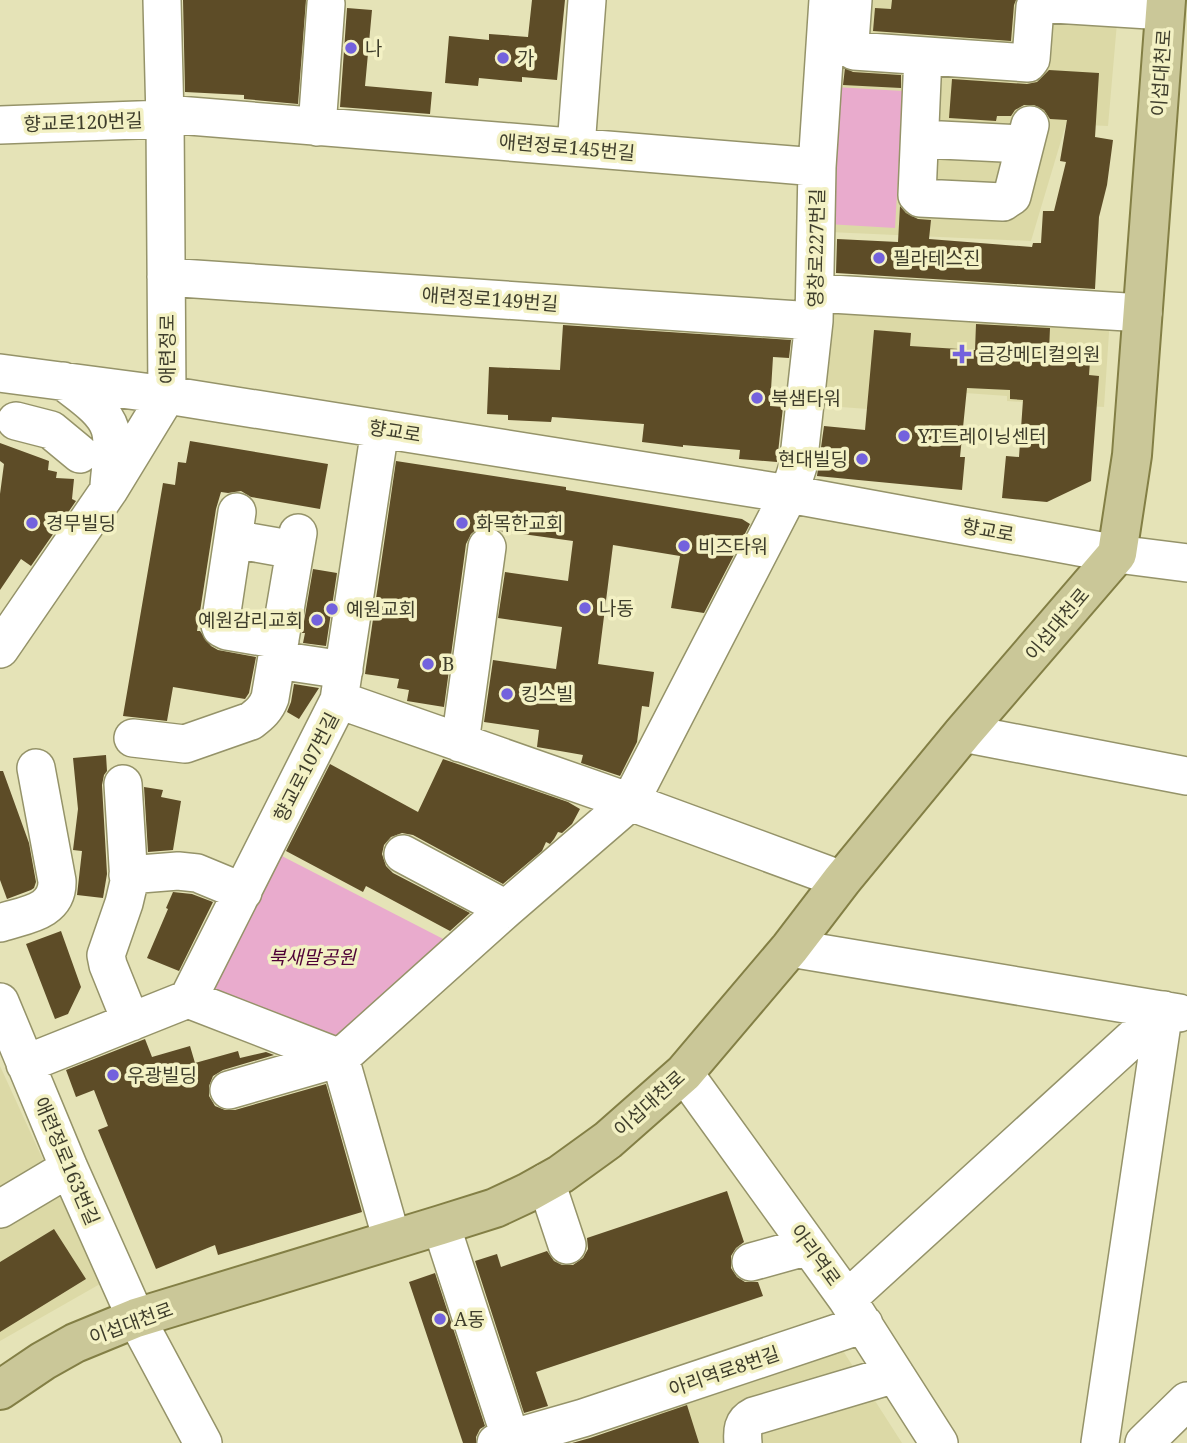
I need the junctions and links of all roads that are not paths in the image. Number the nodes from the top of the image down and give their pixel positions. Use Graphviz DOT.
graph roads {
  1 [pos="162,0"];
  2 [pos="587,0"];
  3 [pos="828,0"];
  4 [pos="853,0"];
  5 [pos="326,4"];
  6 [pos="1166,6"];
  7 [pos="923,56"];
  8 [pos="165,117"];
  9 [pos="0,125"];
  10 [pos="317,127"];
  11 [pos="920,139"];
  12 [pos="576,148"];
  13 [pos="817,167"];
  14 [pos="166,276"];
  15 [pos="815,307"];
  16 [pos="1143,313"];
  17 [pos="0,373"];
  18 [pos="73,389"];
  19 [pos="167,395"];
  20 [pos="380,429"];
  21 [pos="80,454"];
  22 [pos="109,490"];
  23 [pos="789,494"];
  24 [pos="487,547"];
  25 [pos="1117,554"];
  26 [pos="1187,563"];
  27 [pos="0,649"];
  28 [pos="278,650"];
  29 [pos="342,685"];
  30 [pos="963,733"];
  31 [pos="133,738"];
  32 [pos="460,743"];
  33 [pos="36,768"];
  34 [pos="1187,776"];
  35 [pos="123,784"];
  36 [pos="630,802"];
  37 [pos="403,854"];
  38 [pos="128,875"];
  39 [pos="842,880"];
  40 [pos="243,891"];
  41 [pos="506,909"];
  42 [pos="0,923"];
  43 [pos="790,948"];
  44 [pos="188,999"];
  45 [pos="0,1002"];
  46 [pos="1175,1013"];
  47 [pos="131,1022"];
  48 [pos="340,1058"];
  49 [pos="26,1064"];
  50 [pos="684,1073"];
  51 [pos="229,1090"];
  52 [pos="68,1168"];
  53 [pos="546,1182"];
  54 [pos="0,1209"];
  55 [pos="441,1225"];
  56 [pos="392,1240"];
  57 [pos="566,1245"];
  58 [pos="809,1246"];
  59 [pos="751,1262"];
  60 [pos="856,1312"];
  61 [pos="136,1318"];
  62 [pos="895,1374"];
  63 [pos="0,1390"];
  64 [pos="1187,1401"];
  65 [pos="588,1431"];
  66 [pos="501,1434"];
  67 [pos="203,1443"];
  68 [pos="744,1443"];
  69 [pos="939,1443"];
  70 [pos="1100,1443"];
  71 [pos="1144,1443"];
  1 -- 8 [label="street, 애련정로"];
  2 -- 12 [label="street"];
  3 -- 13 [label="street, 영창로227번길"];
  4 -- 7 [label="street"];
  5 -- 10 [label="street"];
  6 -- 7 [label="street"];
  6 -- 16 [label="main road, 이섭대천로"];
  7 -- 11 [label="street"];
  8 -- 9 [label="street, 향교로120번길"];
  8 -- 10 [label="street, 애련정로145번길"];
  8 -- 14 [label="street, 애련정로"];
  10 -- 12 [label="street, 애련정로145번길"];
  11 -- 11 [label="street"];
  12 -- 13 [label="street, 애련정로145번길"];
  13 -- 15 [label="street, 영창로227번길"];
  14 -- 15 [label="street, 애련정로149번길"];
  14 -- 19 [label="street, 애련정로"];
  15 -- 16 [label="street"];
  15 -- 23 [label="street, 영창로227번길"];
  16 -- 25 [label="main road, 이섭대천로"];
  17 -- 18 [label="street, 향교로"];
  18 -- 19 [label="street, 향교로"];
  18 -- 21 [label="street"];
  18 -- 22 [label="street"];
  19 -- 20 [label="street, 향교로"];
  19 -- 22 [label="street, 애련정로"];
  20 -- 23 [label="street, 향교로"];
  20 -- 29 [label="street, 향교로107번길"];
  22 -- 27 [label="street, 애련정로"];
  23 -- 25 [label="street, 향교로"];
  23 -- 36 [label="street"];
  24 -- 32 [label="street"];
  25 -- 26 [label="street, 향교로"];
  25 -- 30 [label="main road, 이섭대천로"];
  28 -- 28 [label="street"];
  28 -- 29 [label="street"];
  28 -- 31 [label="street"];
  29 -- 32 [label="street"];
  29 -- 40 [label="street, 향교로107번길"];
  30 -- 34 [label="street"];
  30 -- 39 [label="main road, 이섭대천로"];
  32 -- 36 [label="street"];
  33 -- 42 [label="street"];
  35 -- 38 [label="street"];
  36 -- 39 [label="street"];
  36 -- 41 [label="street"];
  37 -- 41 [label="street"];
  38 -- 40 [label="street"];
  38 -- 47 [label="street"];
  39 -- 43 [label="main road, 이섭대천로"];
  40 -- 44 [label="street, 향교로107번길"];
  41 -- 48 [label="street"];
  43 -- 46 [label="street"];
  43 -- 50 [label="main road, 이섭대천로"];
  44 -- 47 [label="street"];
  44 -- 48 [label="street"];
  45 -- 49 [label="street, 애련정로163번길"];
  46 -- 60 [label="street"];
  46 -- 70 [label="street"];
  47 -- 49 [label="street"];
  48 -- 51 [label="street"];
  48 -- 56 [label="street"];
  49 -- 52 [label="street, 애련정로163번길"];
  50 -- 53 [label="main road, 이섭대천로"];
  50 -- 58 [label="street, 아리역로"];
  52 -- 54 [label="street"];
  52 -- 61 [label="street, 애련정로163번길"];
  53 -- 55 [label="main road, 이섭대천로"];
  53 -- 57 [label="street"];
  55 -- 56 [label="main road, 이섭대천로"];
  55 -- 66 [label="street"];
  56 -- 61 [label="main road, 이섭대천로"];
  58 -- 59 [label="street"];
  58 -- 60 [label="street, 아리역로"];
  60 -- 62 [label="street, 아리역로"];
  60 -- 65 [label="street, 아리역로8번길"];
  61 -- 63 [label="main road, 이섭대천로"];
  61 -- 67 [label="street, 애련정로163번길"];
  62 -- 68 [label="street"];
  62 -- 69 [label="street, 아리역로"];
  64 -- 71 [label="street"];
  65 -- 66 [label="street, 아리역로8번길"];
}
